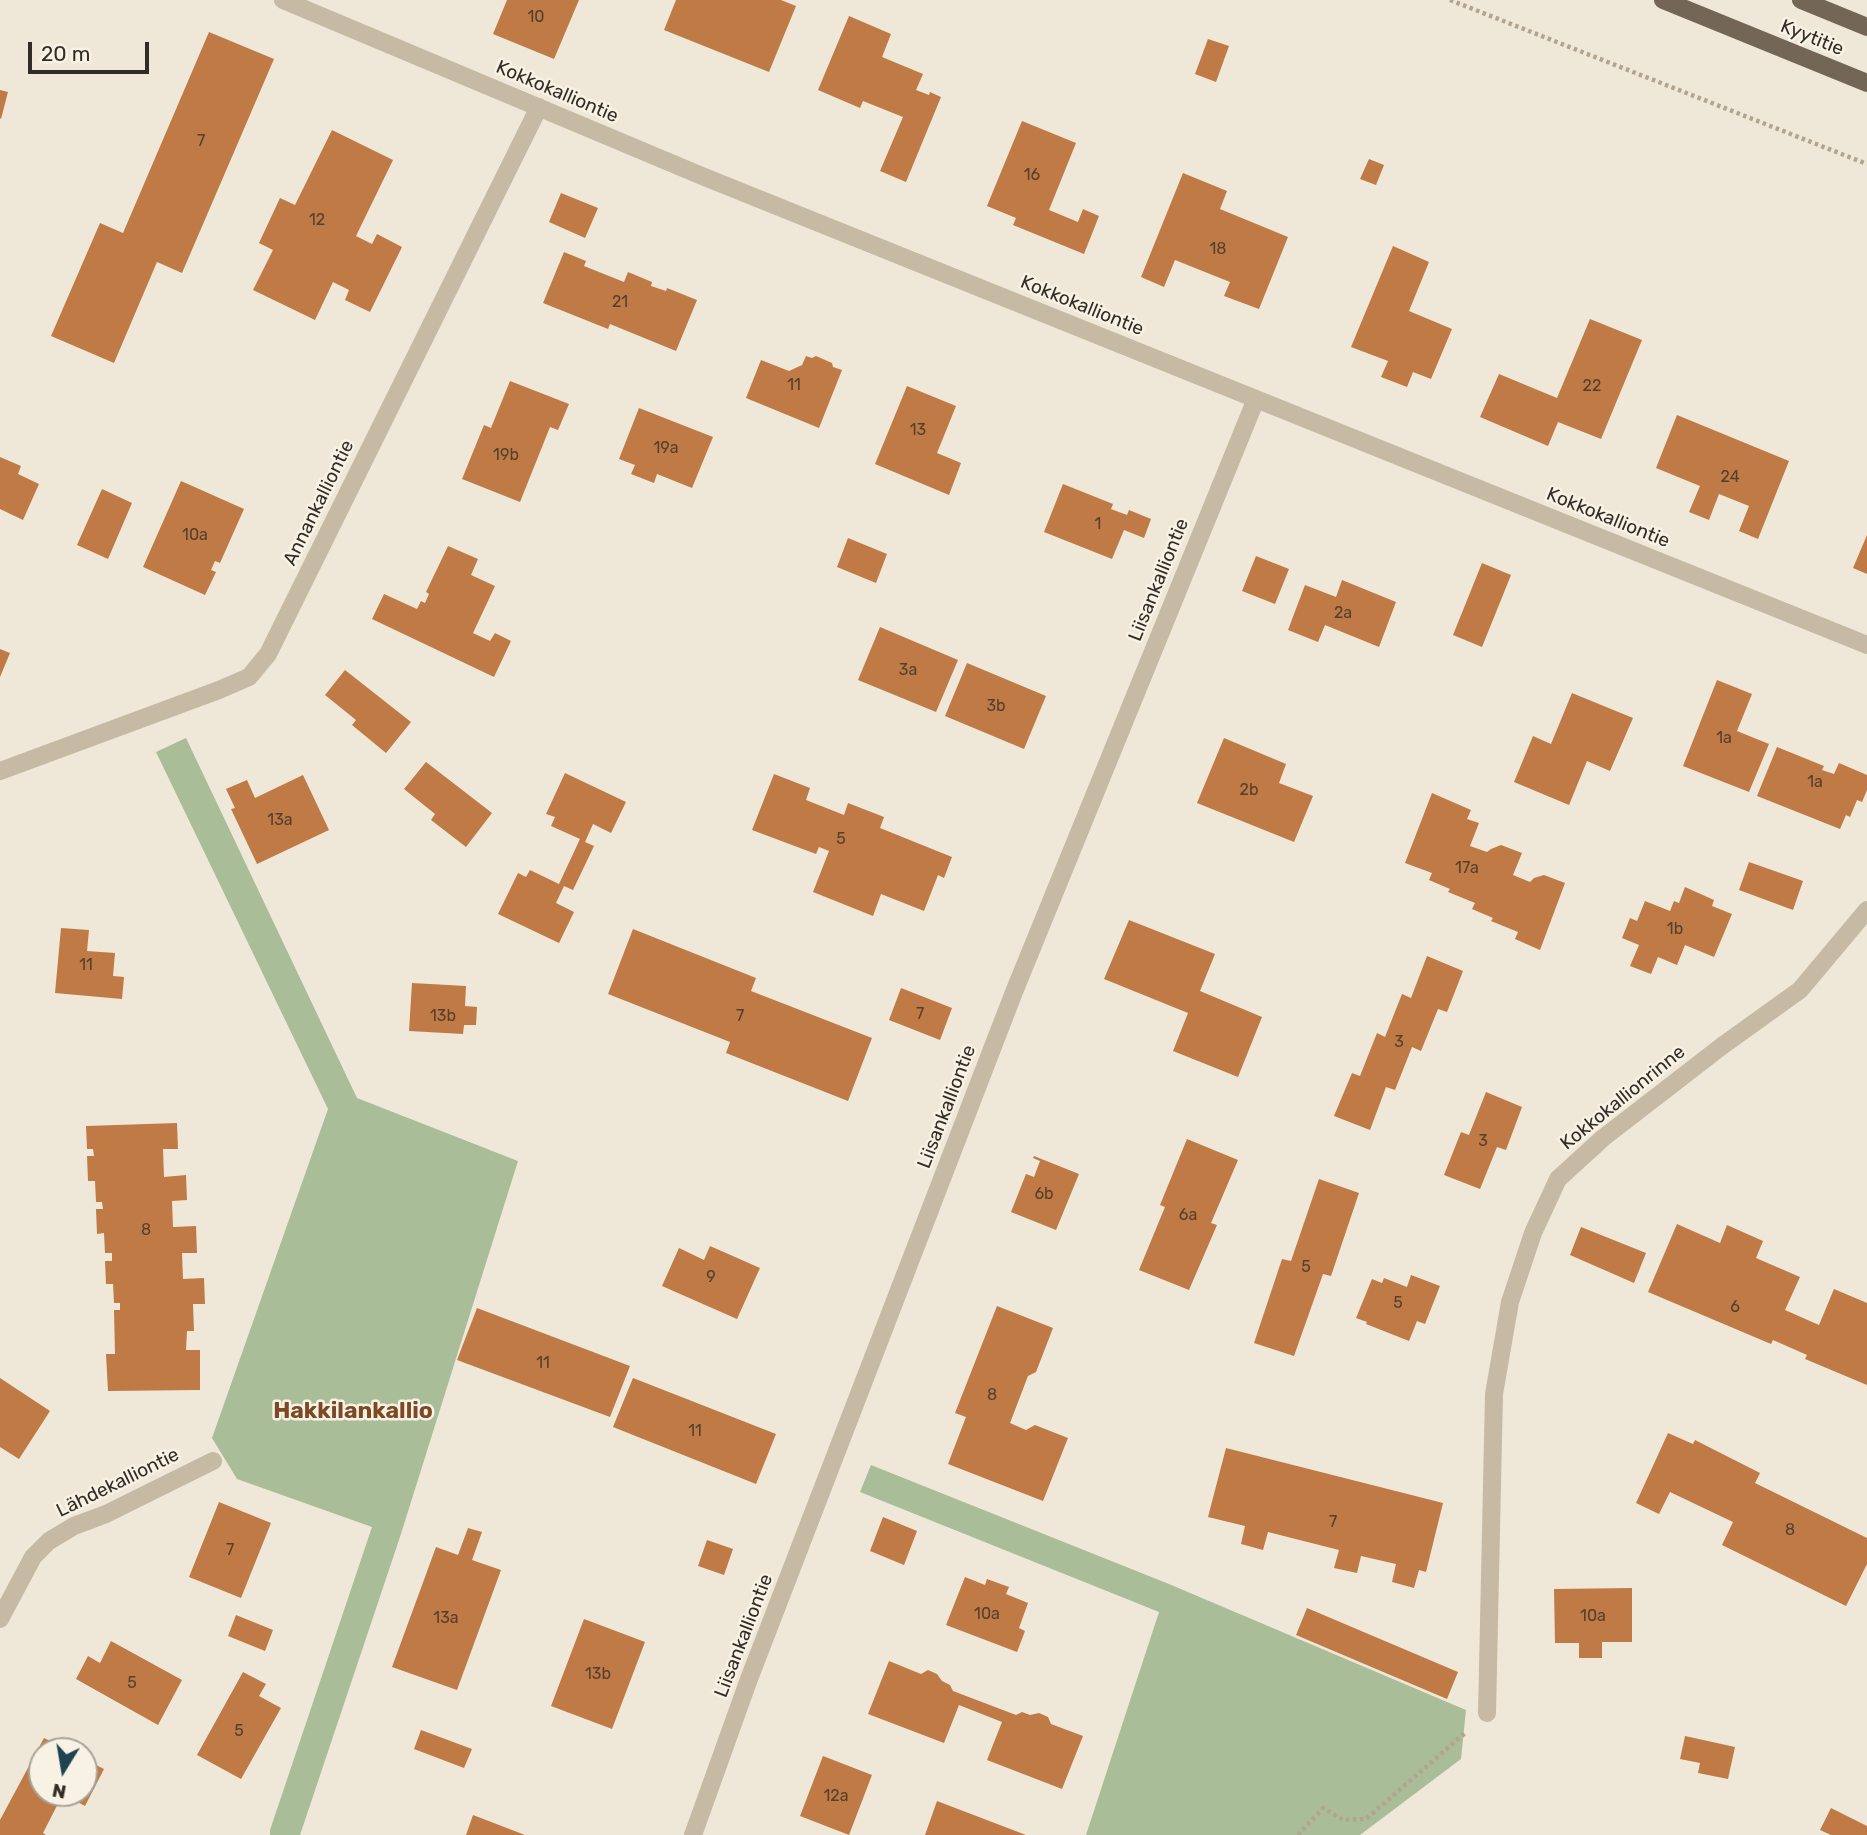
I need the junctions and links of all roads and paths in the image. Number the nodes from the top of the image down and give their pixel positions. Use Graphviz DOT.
graph roads {
  1 [pos="283,0"];
  2 [pos="1450,0"];
  3 [pos="1663,0"];
  4 [pos="1801,0"];
  5 [pos="1867,27"];
  6 [pos="1867,83"];
  7 [pos="539,107"];
  8 [pos="1867,164"];
  9 [pos="1256,399"];
  10 [pos="1867,645"];
  11 [pos="0,771"];
  12 [pos="1867,910"];
  13 [pos="213,1461"];
  14 [pos="0,1619"];
  15 [pos="1488,1713"];
  16 [pos="693,1835"];
  17 [pos="1298,1835"];
  1 -- 7 [label="street, Kokkokalliontie"];
  2 -- 8 [label="path"];
  3 -- 6 [label="main road, Kyytitie"];
  4 -- 5 [label="main road, Kyytitie"];
  7 -- 9 [label="street, Kokkokalliontie"];
  7 -- 11 [label="street, Annankalliontie"];
  9 -- 10 [label="street, Kokkokalliontie"];
  9 -- 16 [label="street, Liisankalliontie"];
  12 -- 15 [label="street, Kokkokallionrinne"];
  13 -- 14 [label="street, Lähdekalliontie"];
  15 -- 17 [label="path"];
}
